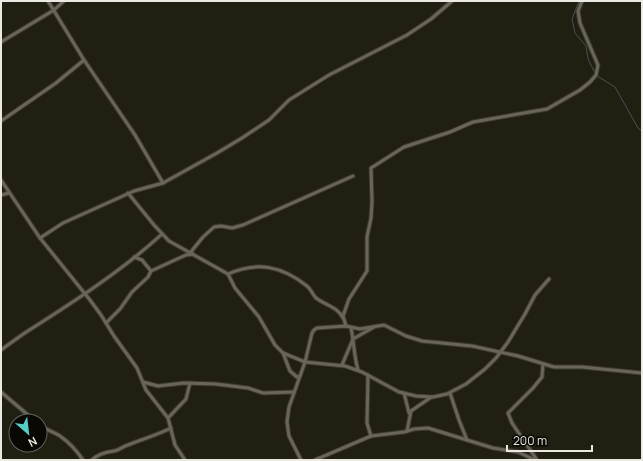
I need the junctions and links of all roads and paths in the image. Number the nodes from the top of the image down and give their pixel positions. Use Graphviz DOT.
graph roads {
  1 [pos="48,1"];
  2 [pos="64,1"];
  3 [pos="452,1"];
  4 [pos="582,1"];
  5 [pos="54,10"];
  6 [pos="1,42"];
  7 [pos="84,60"];
  8 [pos="1,121"];
  9 [pos="353,176"];
  10 [pos="1,180"];
  11 [pos="163,183"];
  12 [pos="9,193"];
  13 [pos="128,193"];
  14 [pos="1,196"];
  15 [pos="162,234"];
  16 [pos="40,238"];
  17 [pos="191,254"];
  18 [pos="134,257"];
  19 [pos="151,271"];
  20 [pos="228,274"];
  21 [pos="548,279"];
  22 [pos="85,293"];
  23 [pos="344,320"];
  24 [pos="106,324"];
  25 [pos="346,326"];
  26 [pos="375,326"];
  27 [pos="351,328"];
  28 [pos="353,339"];
  29 [pos="1,350"];
  30 [pos="283,353"];
  31 [pos="500,353"];
  32 [pos="305,362"];
  33 [pos="543,364"];
  34 [pos="342,365"];
  35 [pos="358,370"];
  36 [pos="642,373"];
  37 [pos="368,375"];
  38 [pos="300,376"];
  39 [pos="143,382"];
  40 [pos="190,383"];
  41 [pos="1,392"];
  42 [pos="294,392"];
  43 [pos="450,393"];
  44 [pos="404,394"];
  45 [pos="431,397"];
  46 [pos="26,413"];
  47 [pos="409,415"];
  48 [pos="168,418"];
  49 [pos="171,428"];
  50 [pos="48,431"];
  51 [pos="407,431"];
  52 [pos="371,436"];
  53 [pos="467,440"];
  54 [pos="83,460"];
  55 [pos="92,460"];
  56 [pos="185,460"];
  57 [pos="301,460"];
  58 [pos="315,460"];
  59 [pos="536,460"];
  1 -- 5 [label="street"];
  2 -- 5 [label="street"];
  3 -- 11 [label="street"];
  4 -- 23 [label="street"];
  5 -- 6 [label="street"];
  5 -- 7 [label="street"];
  7 -- 8 [label="street"];
  7 -- 11 [label="street"];
  9 -- 17 [label="street"];
  10 -- 12 [label="street"];
  11 -- 13 [label="street"];
  12 -- 14 [label="street"];
  12 -- 16 [label="street"];
  13 -- 15 [label="street"];
  13 -- 16 [label="street"];
  15 -- 17 [label="street"];
  15 -- 18 [label="street"];
  16 -- 22 [label="street"];
  17 -- 19 [label="street"];
  17 -- 20 [label="street"];
  18 -- 19 [label="street"];
  18 -- 22 [label="street"];
  19 -- 24 [label="street"];
  20 -- 23 [label="street"];
  20 -- 30 [label="street"];
  21 -- 31 [label="street"];
  22 -- 24 [label="street"];
  22 -- 29 [label="street"];
  23 -- 25 [label="street"];
  24 -- 39 [label="street"];
  25 -- 27 [label="street"];
  25 -- 32 [label="street"];
  26 -- 27 [label="street"];
  26 -- 28 [label="street"];
  26 -- 31 [label="street"];
  27 -- 28 [label="street"];
  28 -- 34 [label="street"];
  28 -- 35 [label="street"];
  30 -- 32 [label="street"];
  30 -- 38 [label="street"];
  31 -- 33 [label="street"];
  31 -- 43 [label="street"];
  32 -- 34 [label="street"];
  32 -- 38 [label="street"];
  33 -- 36 [label="street"];
  33 -- 59 [label="street"];
  34 -- 35 [label="street"];
  35 -- 37 [label="street"];
  37 -- 44 [label="street"];
  37 -- 52 [label="street"];
  38 -- 42 [label="street"];
  39 -- 40 [label="street"];
  39 -- 48 [label="street"];
  40 -- 42 [label="street"];
  40 -- 48 [label="street"];
  41 -- 46 [label="street"];
  42 -- 57 [label="street"];
  43 -- 45 [label="street"];
  43 -- 53 [label="street"];
  44 -- 45 [label="street"];
  44 -- 47 [label="street"];
  45 -- 47 [label="street"];
  47 -- 51 [label="street"];
  48 -- 49 [label="street"];
  49 -- 55 [label="street"];
  49 -- 56 [label="street"];
  50 -- 54 [label="street"];
  51 -- 52 [label="street"];
  51 -- 53 [label="street"];
  52 -- 58 [label="street"];
  53 -- 59 [label="street"];
}
